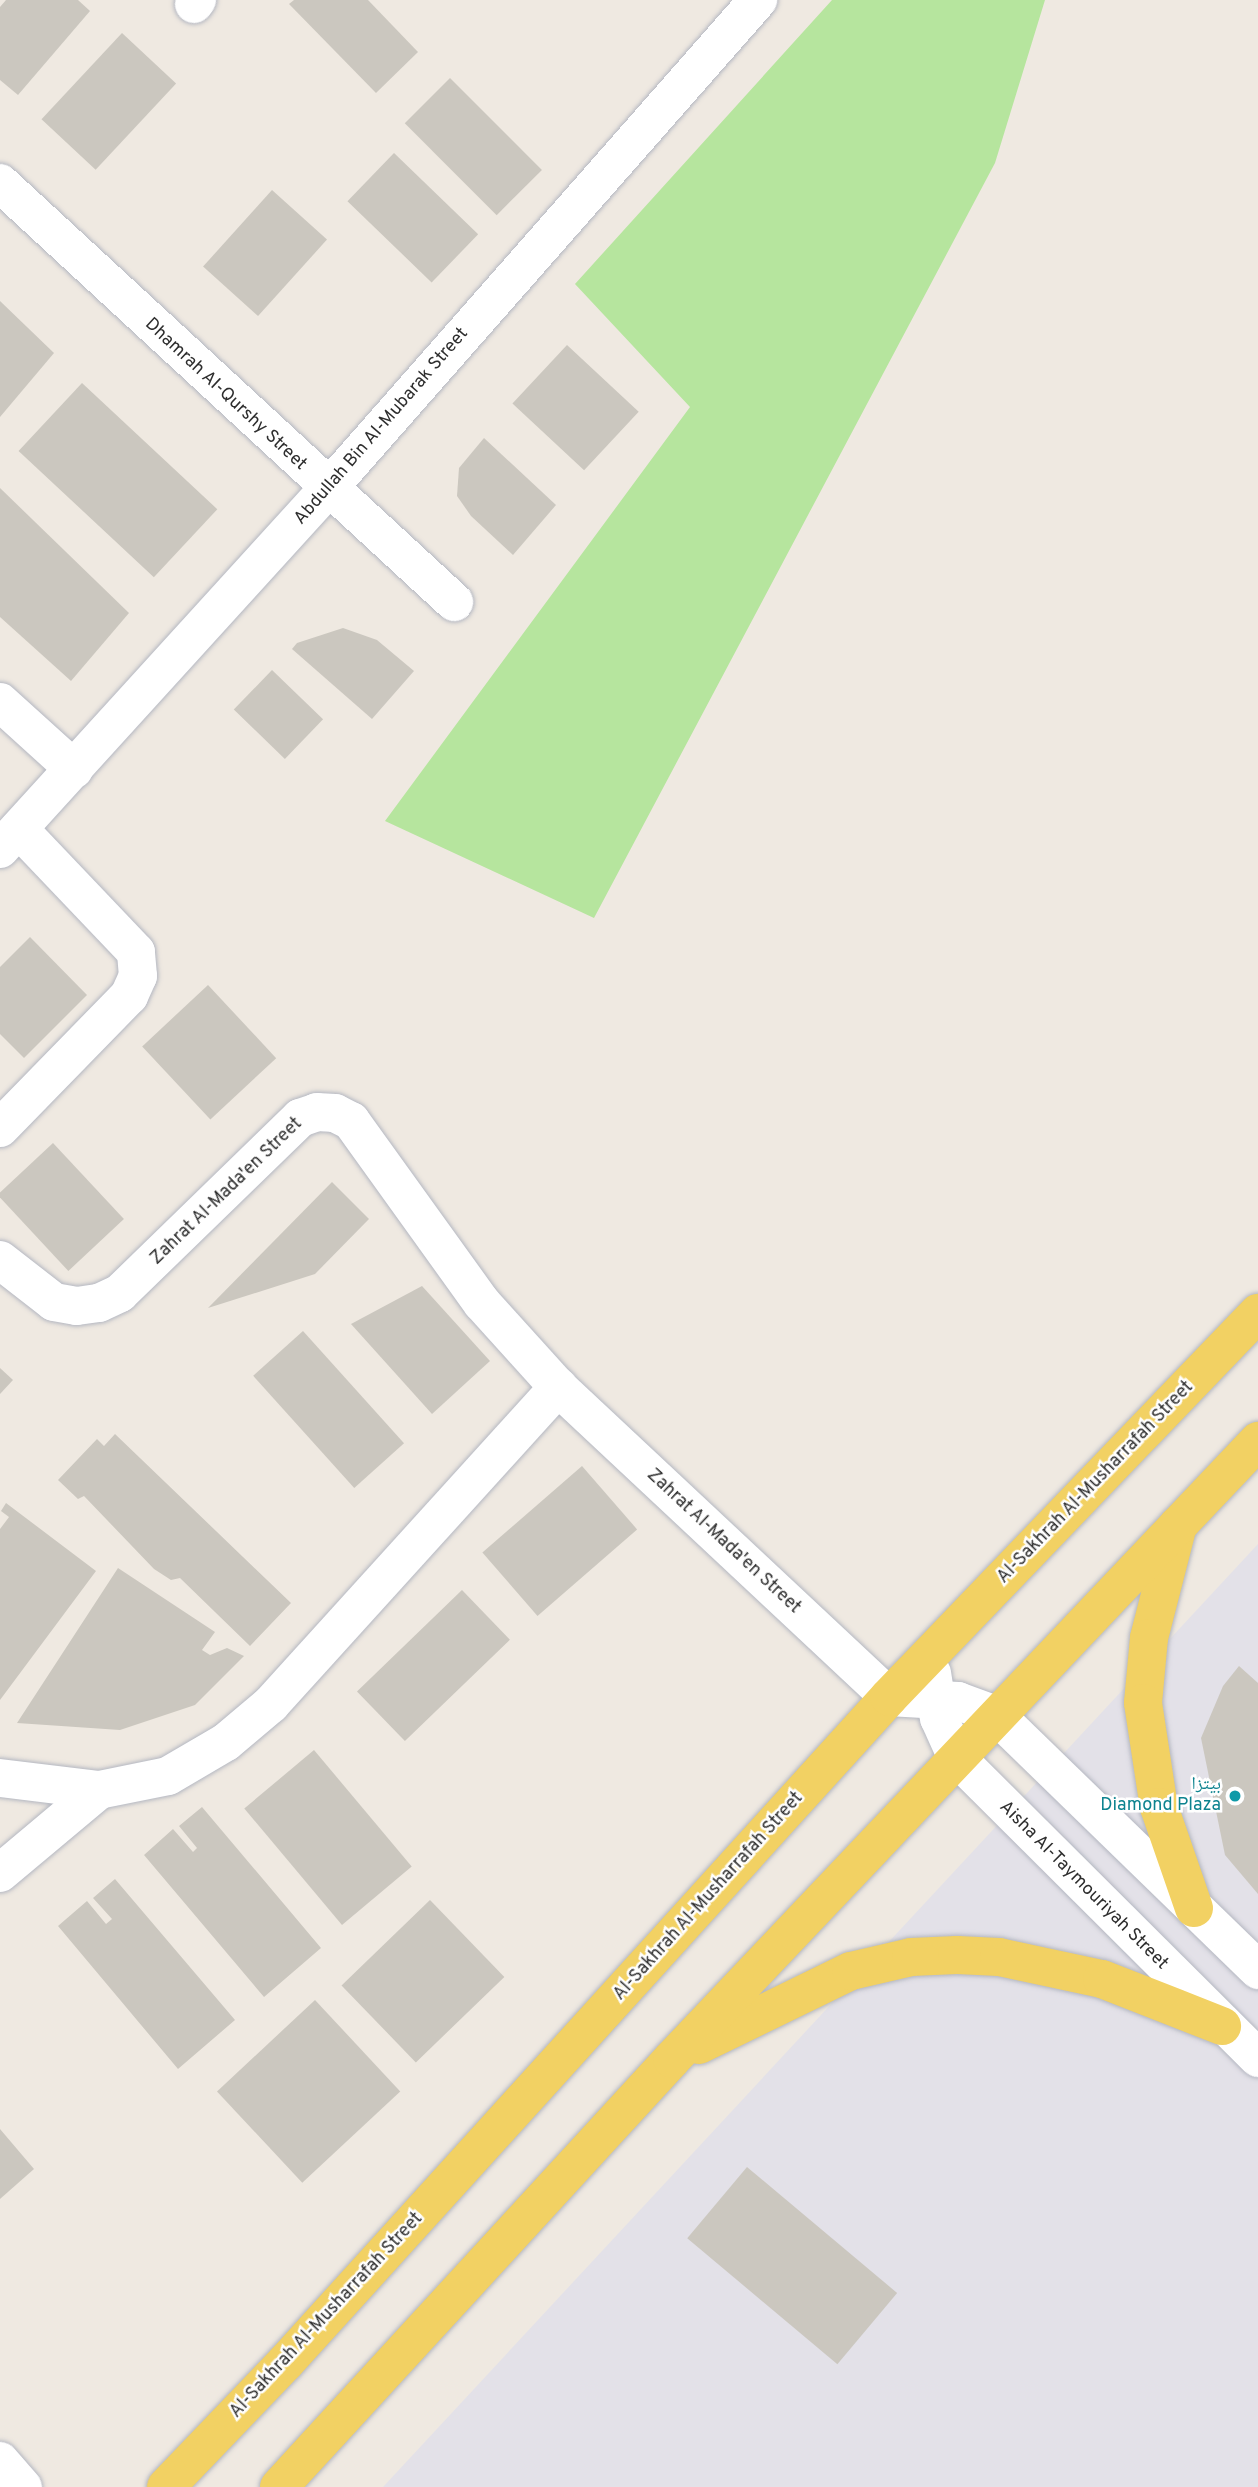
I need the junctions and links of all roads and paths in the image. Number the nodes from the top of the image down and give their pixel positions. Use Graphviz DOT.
graph roads {
  1 [pos="758,0"];
  2 [pos="0,183"];
  3 [pos="327,490"];
  4 [pos="454,602"];
  5 [pos="0,702"];
  6 [pos="74,769"];
  7 [pos="9,839"];
  8 [pos="0,1128"];
  9 [pos="0,1260"];
  10 [pos="1258,1313"];
  11 [pos="558,1387"];
  12 [pos="1258,1441"];
  13 [pos="1179,1522"];
  14 [pos="932,1653"];
  15 [pos="934,1696"];
  16 [pos="889,1697"];
  17 [pos="996,1715"];
  18 [pos="957,1758"];
  19 [pos="0,1779"];
  20 [pos="100,1790"];
  21 [pos="0,1873"];
  22 [pos="1194,1908"];
  23 [pos="1258,1970"];
  24 [pos="1222,2026"];
  25 [pos="1258,2058"];
  26 [pos="672,2059"];
  27 [pos="0,2461"];
  28 [pos="23,2487"];
  29 [pos="166,2487"];
  30 [pos="279,2487"];
  1 -- 3 [label="street, Abdullah Bin Al-Mubarak Street"];
  2 -- 3 [label="street, Dhamrah Al-Qurshy Street"];
  3 -- 4 [label="street, Dhamrah Al-Qurshy Street"];
  3 -- 6 [label="street, Abdullah Bin Al-Mubarak Street"];
  5 -- 6 [label="street"];
  6 -- 7 [label="street, Abdullah Bin Al-Mubarak Street"];
  7 -- 8 [label="street"];
  9 -- 11 [label="street, Zahrat Al-Mada'en Street"];
  10 -- 14 [label="main road, Al-Sakhrah Al-Musharrafah Street"];
  11 -- 16 [label="street, Zahrat Al-Mada'en Street"];
  11 -- 20 [label="street"];
  12 -- 13 [label="main road"];
  13 -- 17 [label="main road"];
  13 -- 22 [label="main road"];
  14 -- 15 [label="street, Aisha Al-Taymouriyah Street"];
  14 -- 16 [label="main road, Al-Sakhrah Al-Musharrafah Street"];
  15 -- 16 [label="street"];
  15 -- 17 [label="street"];
  15 -- 18 [label="street, Aisha Al-Taymouriyah Street"];
  16 -- 29 [label="main road, Al-Sakhrah Al-Musharrafah Street"];
  17 -- 18 [label="main road"];
  17 -- 22 [label="street"];
  18 -- 24 [label="street, Aisha Al-Taymouriyah Street"];
  18 -- 26 [label="main road"];
  19 -- 20 [label="street"];
  20 -- 21 [label="street"];
  22 -- 23 [label="street"];
  24 -- 25 [label="street, Aisha Al-Taymouriyah Street"];
  24 -- 26 [label="main road"];
  26 -- 30 [label="main road"];
  27 -- 28 [label="street"];
}
